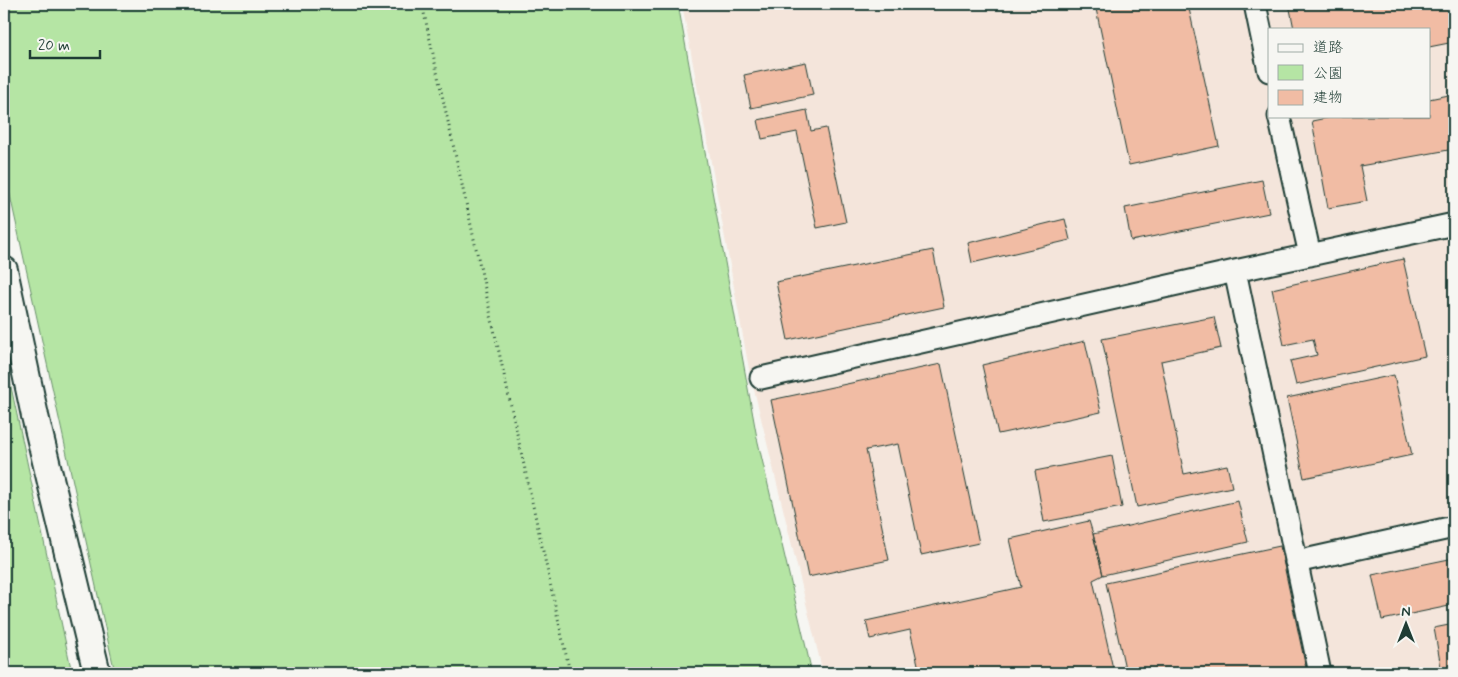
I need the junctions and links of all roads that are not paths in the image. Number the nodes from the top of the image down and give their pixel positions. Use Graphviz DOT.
graph roads {
  1 [pos="1255,4"];
  2 [pos="1268,66"];
  3 [pos="1279,118"];
  4 [pos="1454,224"];
  5 [pos="1310,255"];
  6 [pos="4,270"];
  7 [pos="1235,271"];
  8 [pos="761,378"];
  9 [pos="1454,527"];
  10 [pos="1296,562"];
  11 [pos="97,673"];
  12 [pos="1320,673"];
  1 -- 2 [label="street"];
  3 -- 5 [label="street"];
  4 -- 5 [label="street"];
  5 -- 7 [label="street"];
  6 -- 11 [label="street"];
  7 -- 8 [label="street"];
  7 -- 10 [label="street"];
  9 -- 10 [label="street"];
  10 -- 12 [label="street"];
}
